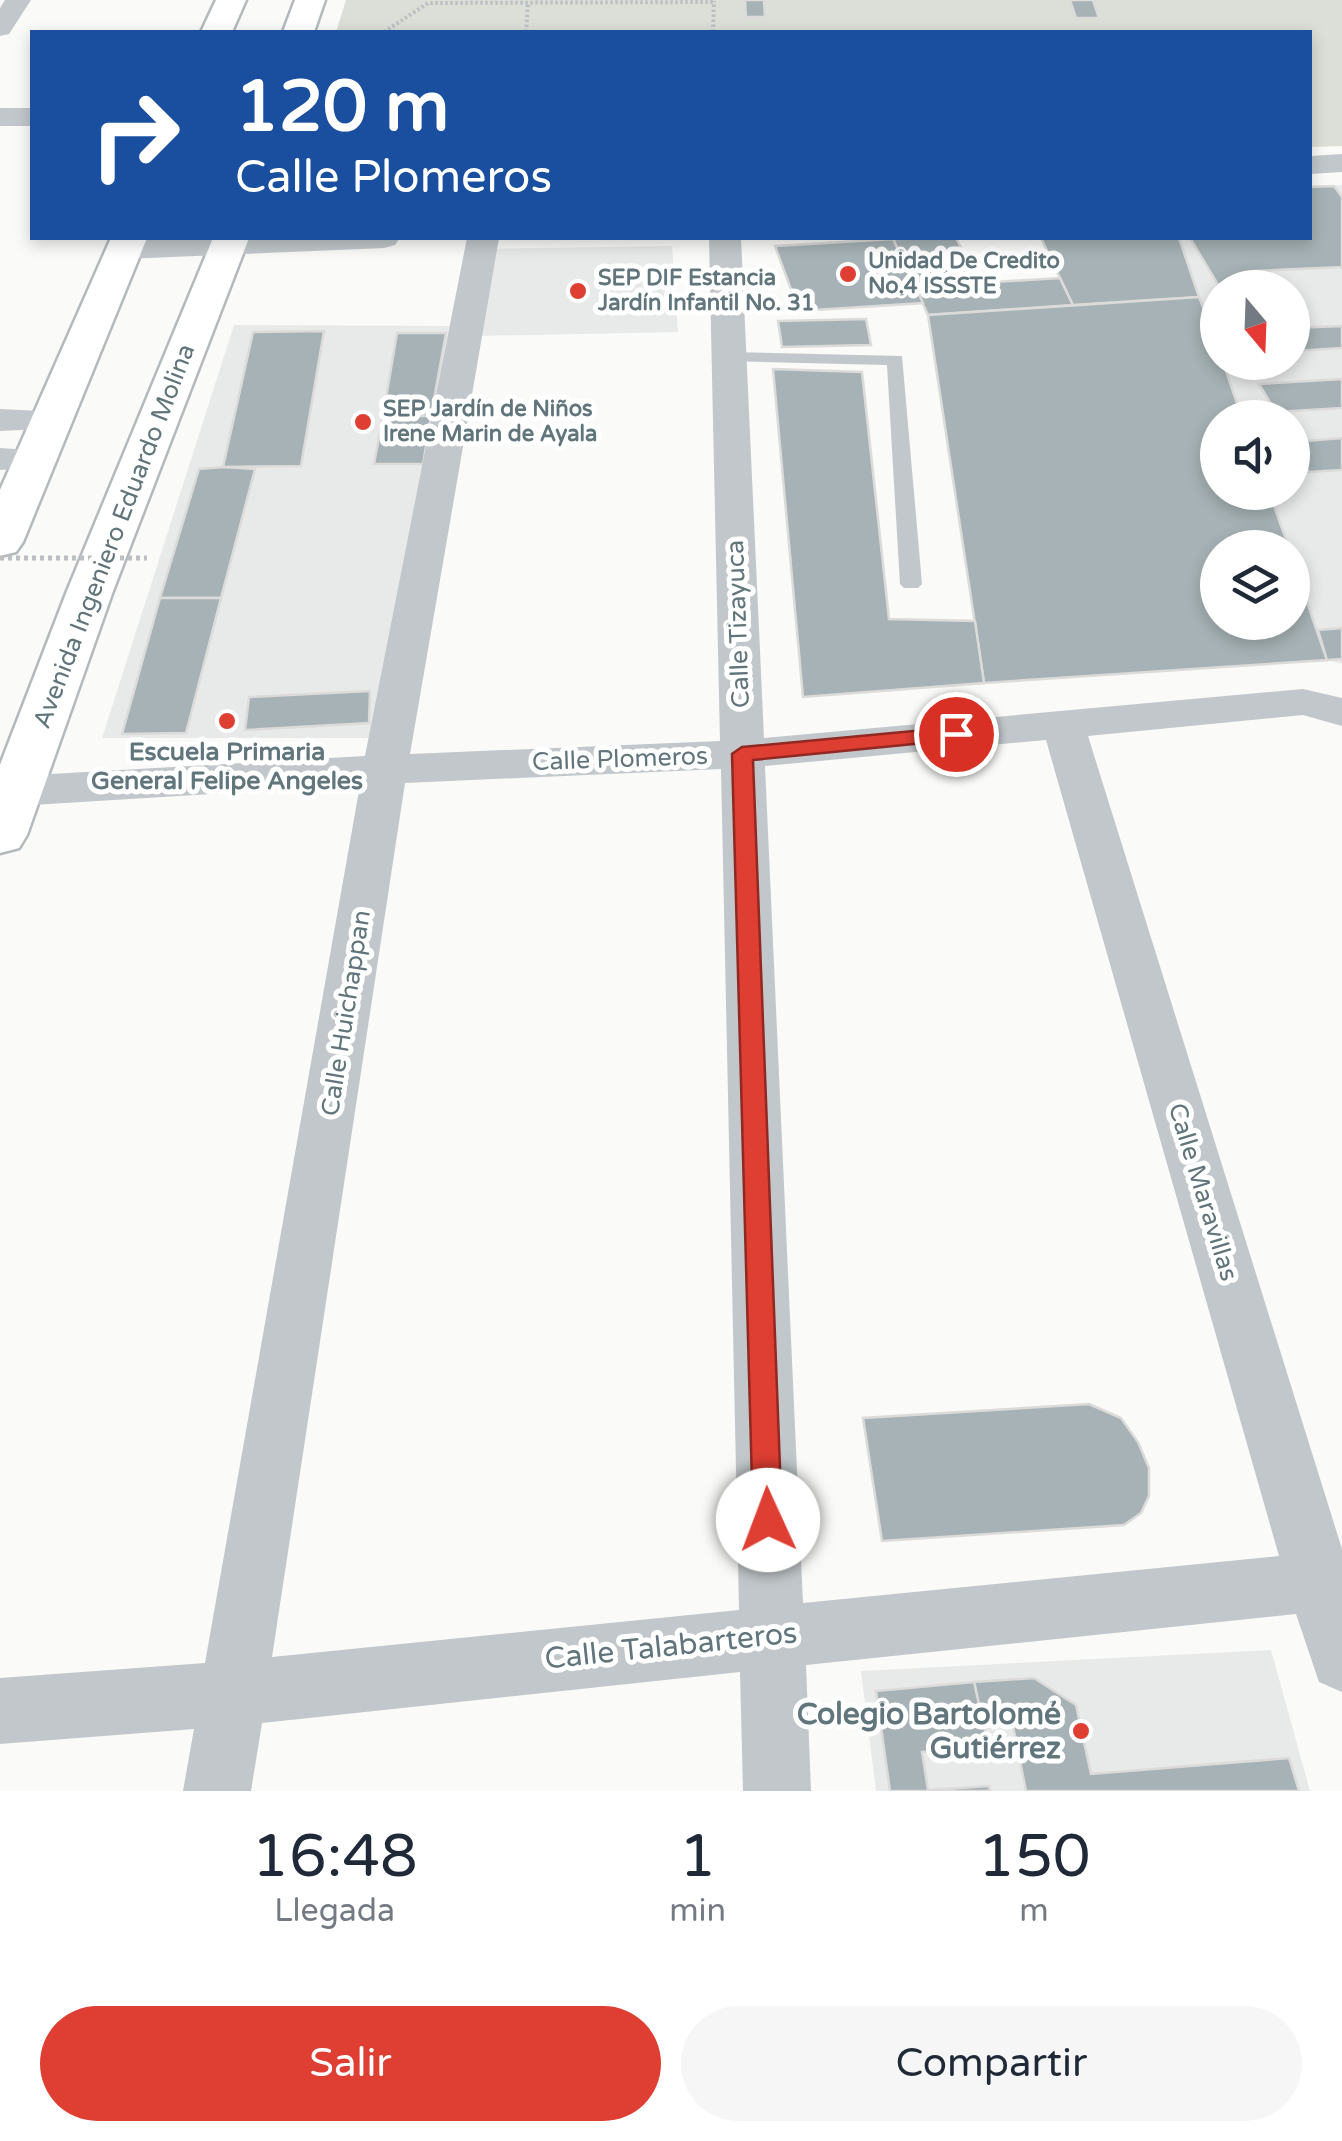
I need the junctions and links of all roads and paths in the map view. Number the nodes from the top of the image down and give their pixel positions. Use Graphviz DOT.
graph roads {
  1 [pos="18,0"];
  2 [pos="232,0"];
  3 [pos="310,0"];
  4 [pos="714,1"];
  5 [pos="428,2"];
  6 [pos="528,3"];
  7 [pos="0,28"];
  8 [pos="219,30"];
  9 [pos="299,30"];
  10 [pos="387,30"];
  11 [pos="526,30"];
  12 [pos="714,30"];
  13 [pos="0,117"];
  14 [pos="30,117"];
  15 [pos="1342,162"];
  16 [pos="1312,164"];
  17 [pos="281,240"];
  18 [pos="484,240"];
  19 [pos="725,240"];
  20 [pos="230,241"];
  21 [pos="126,243"];
  22 [pos="729,356"];
  23 [pos="0,420"];
  24 [pos="49,420"];
  25 [pos="16,459"];
  26 [pos="0,542"];
  27 [pos="0,558"];
  28 [pos="147,558"];
  29 [pos="911,584"];
  30 [pos="1342,712"];
  31 [pos="1063,724"];
  32 [pos="742,754"];
  33 [pos="385,769"];
  34 [pos="16,792"];
  35 [pos="0,835"];
  36 [pos="1331,1580"];
  37 [pos="771,1635"];
  38 [pos="1342,1660"];
  39 [pos="236,1693"];
  40 [pos="0,1711"];
  41 [pos="217,1791"];
  42 [pos="776,1791"];
  1 -- 7 [label="street"];
  2 -- 8 [label="main road"];
  3 -- 9 [label="main road"];
  4 -- 6 [label="path"];
  4 -- 12 [label="path"];
  5 -- 6 [label="path"];
  5 -- 10 [label="path"];
  6 -- 11 [label="path"];
  13 -- 14 [label="street"];
  15 -- 16 [label="street"];
  17 -- 20 [label="street"];
  18 -- 33 [label="street, Calle Huichappan"];
  19 -- 22 [label="street, Calle Tizayuca"];
  20 -- 21 [label="street"];
  20 -- 34 [label="main road, Avenida Ingeniero Eduardo Molina"];
  21 -- 24 [label="main road"];
  22 -- 29 [label="lane"];
  22 -- 32 [label="street, Calle Tizayuca"];
  23 -- 24 [label="street"];
  24 -- 25 [label="main road"];
  25 -- 26 [label="main road"];
  27 -- 28 [label="path, bridge"];
  30 -- 31 [label="street, Calle Plomeros"];
  31 -- 32 [label="street, Calle Plomeros"];
  31 -- 36 [label="street, Calle Maravillas"];
  32 -- 33 [label="street, Calle Plomeros"];
  32 -- 37 [label="street, Calle Tizayuca"];
  33 -- 34 [label="street, Calle Plomeros"];
  33 -- 39 [label="street, Calle Huichappan"];
  34 -- 35 [label="main road, Avenida Ingeniero Eduardo Molina"];
  36 -- 37 [label="street, Calle Talabarteros"];
  36 -- 38 [label="street, Calle Maravillas"];
  37 -- 39 [label="street, Calle Talabarteros"];
  37 -- 42 [label="street, Calle Tizayuca"];
  39 -- 40 [label="street, Calle Talabarteros"];
  39 -- 41 [label="street, Calle Huichappan"];
}
